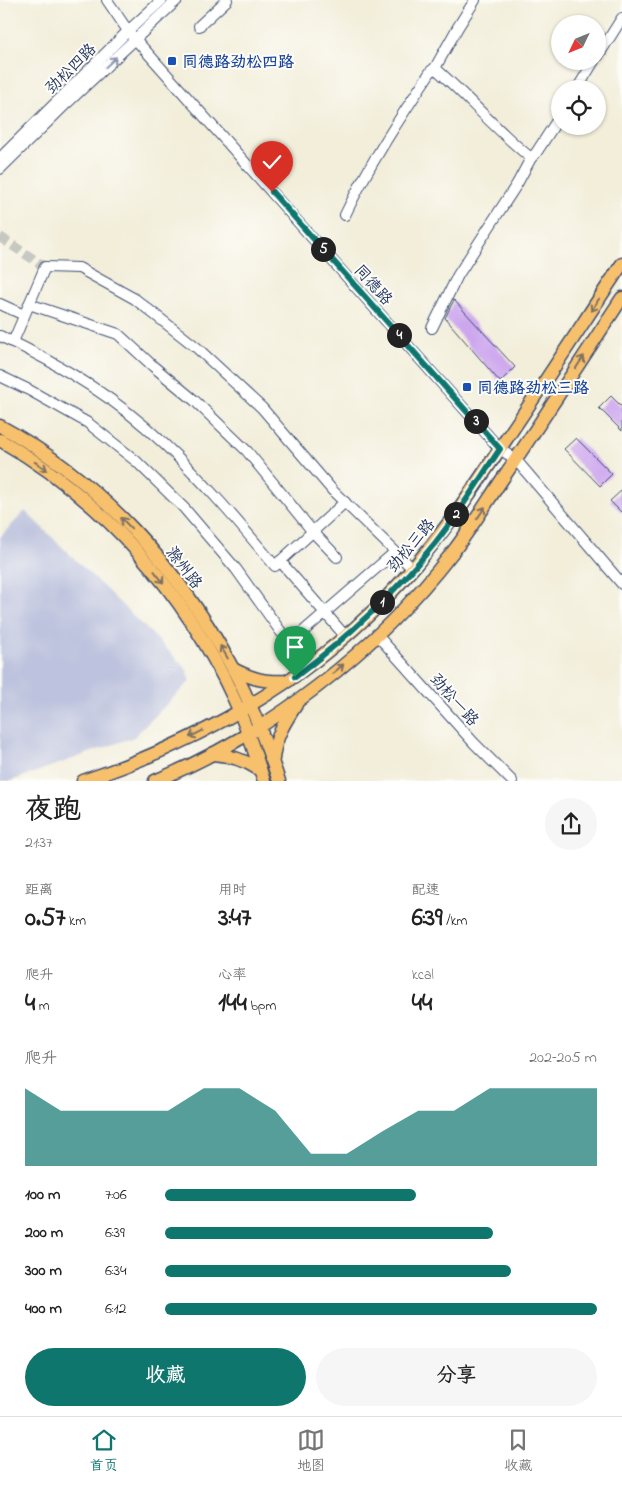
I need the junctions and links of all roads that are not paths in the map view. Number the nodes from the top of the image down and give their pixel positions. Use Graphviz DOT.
graph roads {
  1 [pos="107,0"];
  2 [pos="162,0"];
  3 [pos="177,0"];
  4 [pos="227,0"];
  5 [pos="475,0"];
  6 [pos="622,18"];
  7 [pos="199,26"];
  8 [pos="132,35"];
  9 [pos="606,43"];
  10 [pos="435,68"];
  11 [pos="551,130"];
  12 [pos="0,158"];
  13 [pos="531,158"];
  14 [pos="0,169"];
  15 [pos="344,215"];
  16 [pos="622,264"];
  17 [pos="622,298"];
  18 [pos="0,304"];
  19 [pos="29,304"];
  20 [pos="24,315"];
  21 [pos="432,328"];
  22 [pos="0,336"];
  23 [pos="13,342"];
  24 [pos="0,376"];
  25 [pos="0,426"];
  26 [pos="0,440"];
  27 [pos="500,449"];
  28 [pos="516,460"];
  29 [pos="345,502"];
  30 [pos="312,532"];
  31 [pos="395,552"];
  32 [pos="337,557"];
  33 [pos="280,561"];
  34 [pos="412,569"];
  35 [pos="622,584"];
  36 [pos="325,613"];
  37 [pos="377,635"];
  38 [pos="346,637"];
  39 [pos="233,669"];
  40 [pos="291,680"];
  41 [pos="300,699"];
  42 [pos="250,706"];
  43 [pos="239,712"];
  44 [pos="254,731"];
  45 [pos="212,754"];
  46 [pos="272,761"];
  47 [pos="262,775"];
  48 [pos="83,781"];
  49 [pos="155,781"];
  50 [pos="279,781"];
  51 [pos="512,781"];
  1 -- 8 [label="street, 同德路"];
  2 -- 8 [label="street, 劲松四路"];
  3 -- 8 [label="street, 劲松四路"];
  4 -- 7 [label="street"];
  5 -- 10 [label="street"];
  6 -- 9 [label="street"];
  8 -- 12 [label="street, 劲松四路"];
  14 -- 8 [label="street, one-way"];
  8 -- 27 [label="street, 同德路"];
  10 -- 13 [label="street"];
  10 -- 15 [label="street"];
  11 -- 13 [label="street"];
  13 -- 21 [label="street"];
  16 -- 27 [label="main road, 劲松三路, one-way"];
  28 -- 17 [label="main road, one-way"];
  18 -- 20 [label="street"];
  19 -- 20 [label="street"];
  19 -- 29 [label="street"];
  19 -- 30 [label="street"];
  20 -- 23 [label="street"];
  22 -- 23 [label="street"];
  23 -- 33 [label="street"];
  24 -- 36 [label="street"];
  39 -- 25 [label="main road, 滁州路, one-way"];
  26 -- 43 [label="main road, 滁州路, one-way"];
  27 -- 28 [label="street, 同德路"];
  27 -- 34 [label="main road, 劲松三路"];
  28 -- 35 [label="street, 同德路"];
  37 -- 28 [label="main road, one-way"];
  29 -- 30 [label="street"];
  29 -- 31 [label="street"];
  30 -- 32 [label="street"];
  30 -- 33 [label="street"];
  31 -- 34 [label="street"];
  31 -- 36 [label="street"];
  33 -- 36 [label="street"];
  34 -- 38 [label="main road, 劲松三路"];
  36 -- 38 [label="street"];
  41 -- 37 [label="main road, one-way"];
  37 -- 51 [label="street, 劲松一路"];
  38 -- 40 [label="main road, 劲松三路"];
  39 -- 40 [label="main road"];
  39 -- 42 [label="main road, 滁州路"];
  40 -- 42 [label="main road, 劲松三路"];
  41 -- 44 [label="main road"];
  41 -- 46 [label="main road"];
  42 -- 43 [label="main road, 劲松三路"];
  42 -- 44 [label="main road, 滁州路"];
  43 -- 44 [label="main road, 滁州路"];
  43 -- 48 [label="main road, 劲松三路, one-way"];
  44 -- 45 [label="main road"];
  44 -- 46 [label="main road, 滁州路"];
  44 -- 47 [label="main road, 滁州路"];
  45 -- 47 [label="main road"];
  45 -- 49 [label="main road"];
  46 -- 50 [label="main road, 滁州路"];
}
